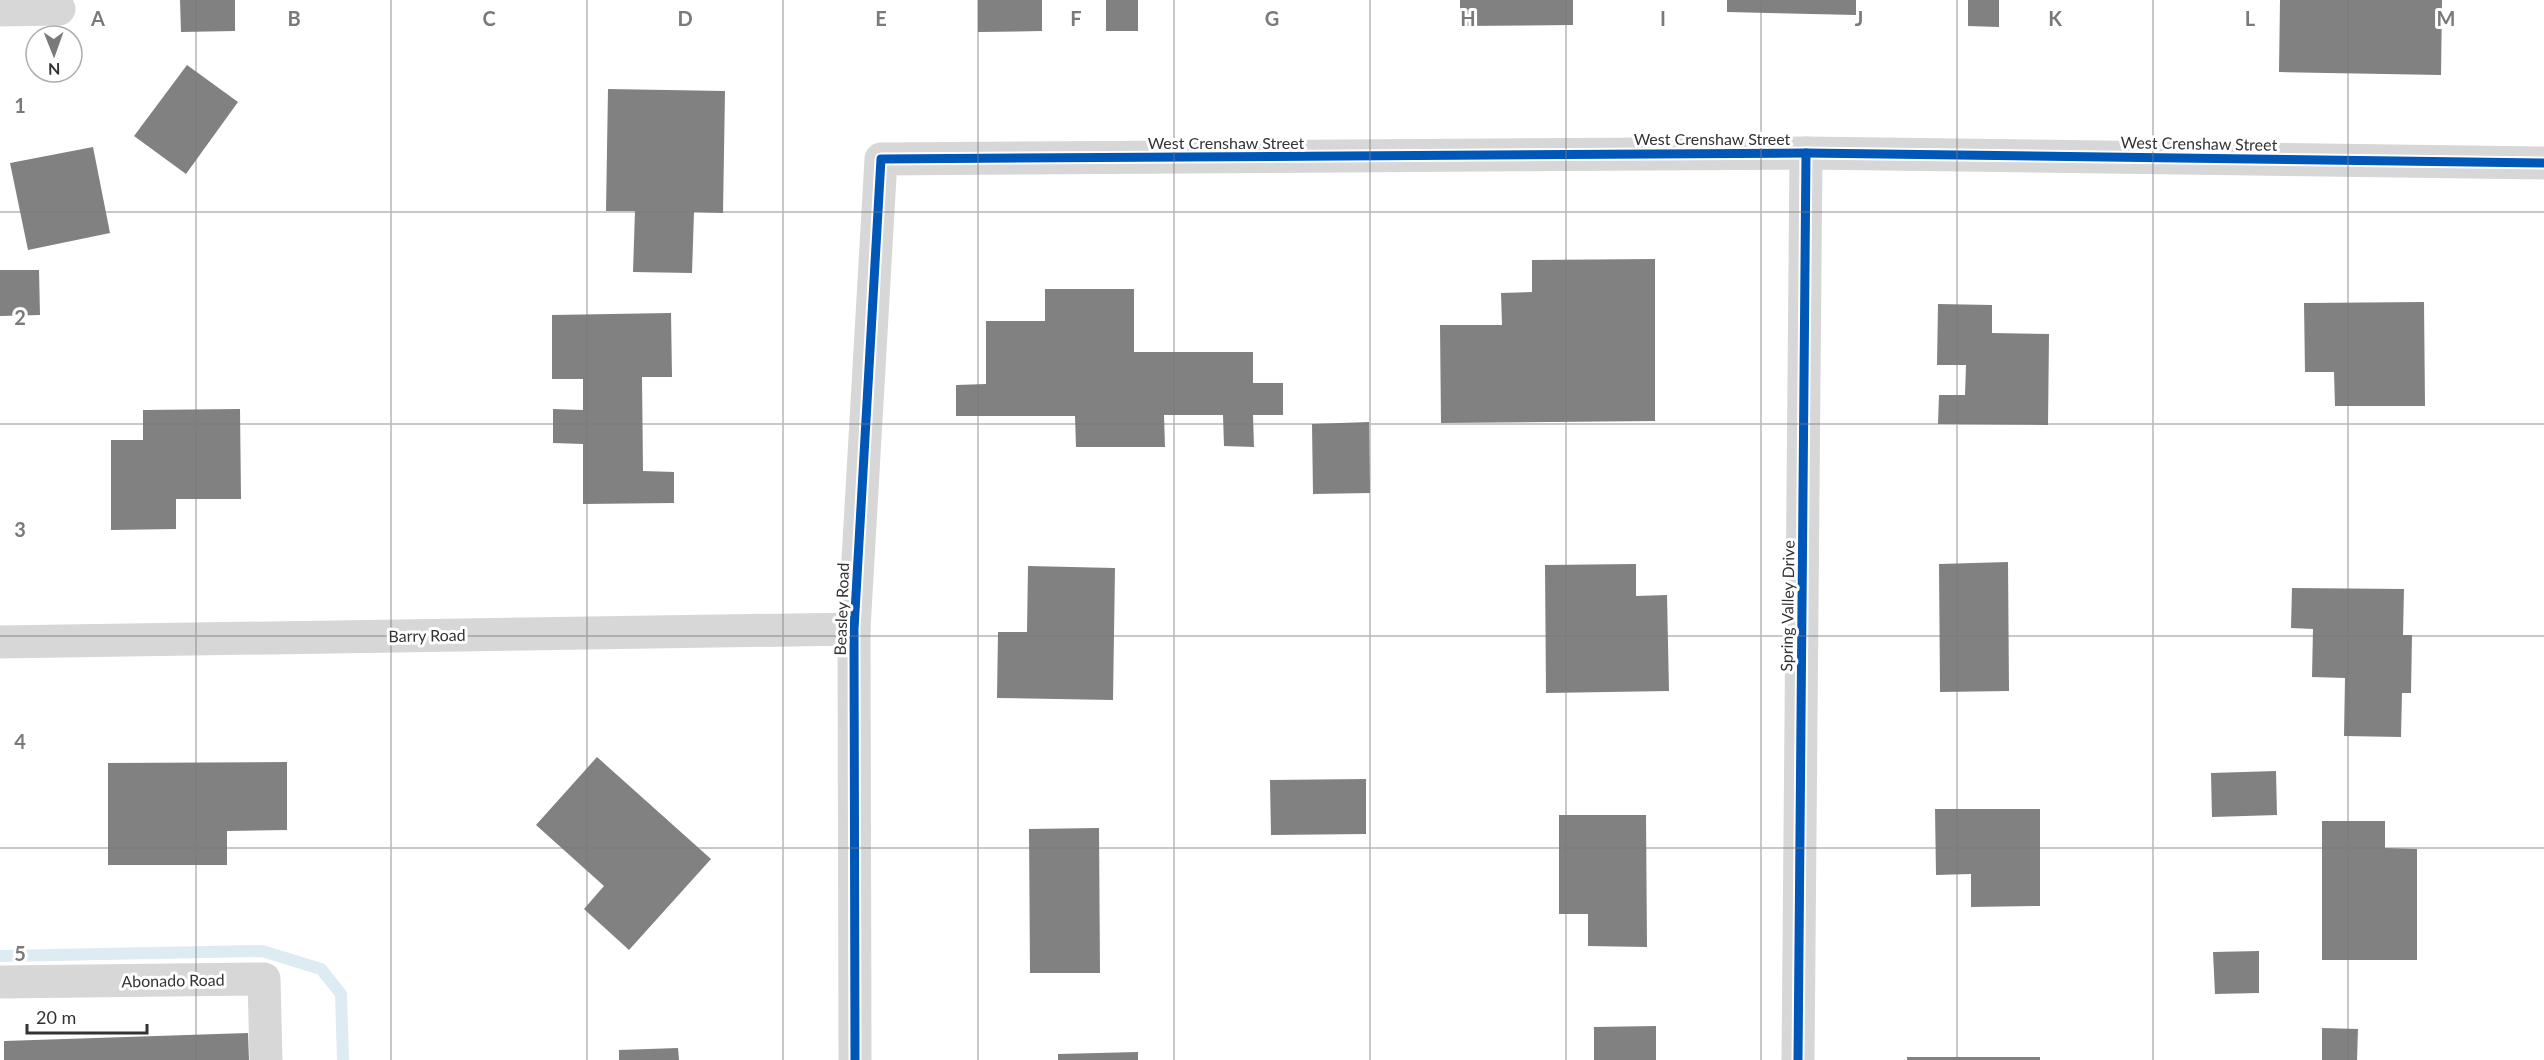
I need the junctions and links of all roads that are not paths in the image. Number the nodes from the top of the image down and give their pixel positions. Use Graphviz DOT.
graph roads {
  1 [pos="59,9"];
  2 [pos="0,10"];
  3 [pos="1806,153"];
  4 [pos="881,159"];
  5 [pos="2544,163"];
  6 [pos="854,629"];
  7 [pos="0,642"];
  8 [pos="0,982"];
  9 [pos="266,1060"];
  10 [pos="855,1060"];
  11 [pos="1798,1060"];
  1 -- 2 [label="street"];
  3 -- 4 [label="street, West Crenshaw Street"];
  3 -- 5 [label="street, West Crenshaw Street"];
  3 -- 11 [label="street, Spring Valley Drive"];
  4 -- 6 [label="street, Beasley Road"];
  6 -- 7 [label="street, Barry Road"];
  6 -- 10 [label="street, Beasley Road"];
  8 -- 9 [label="street, Abonado Road"];
}
